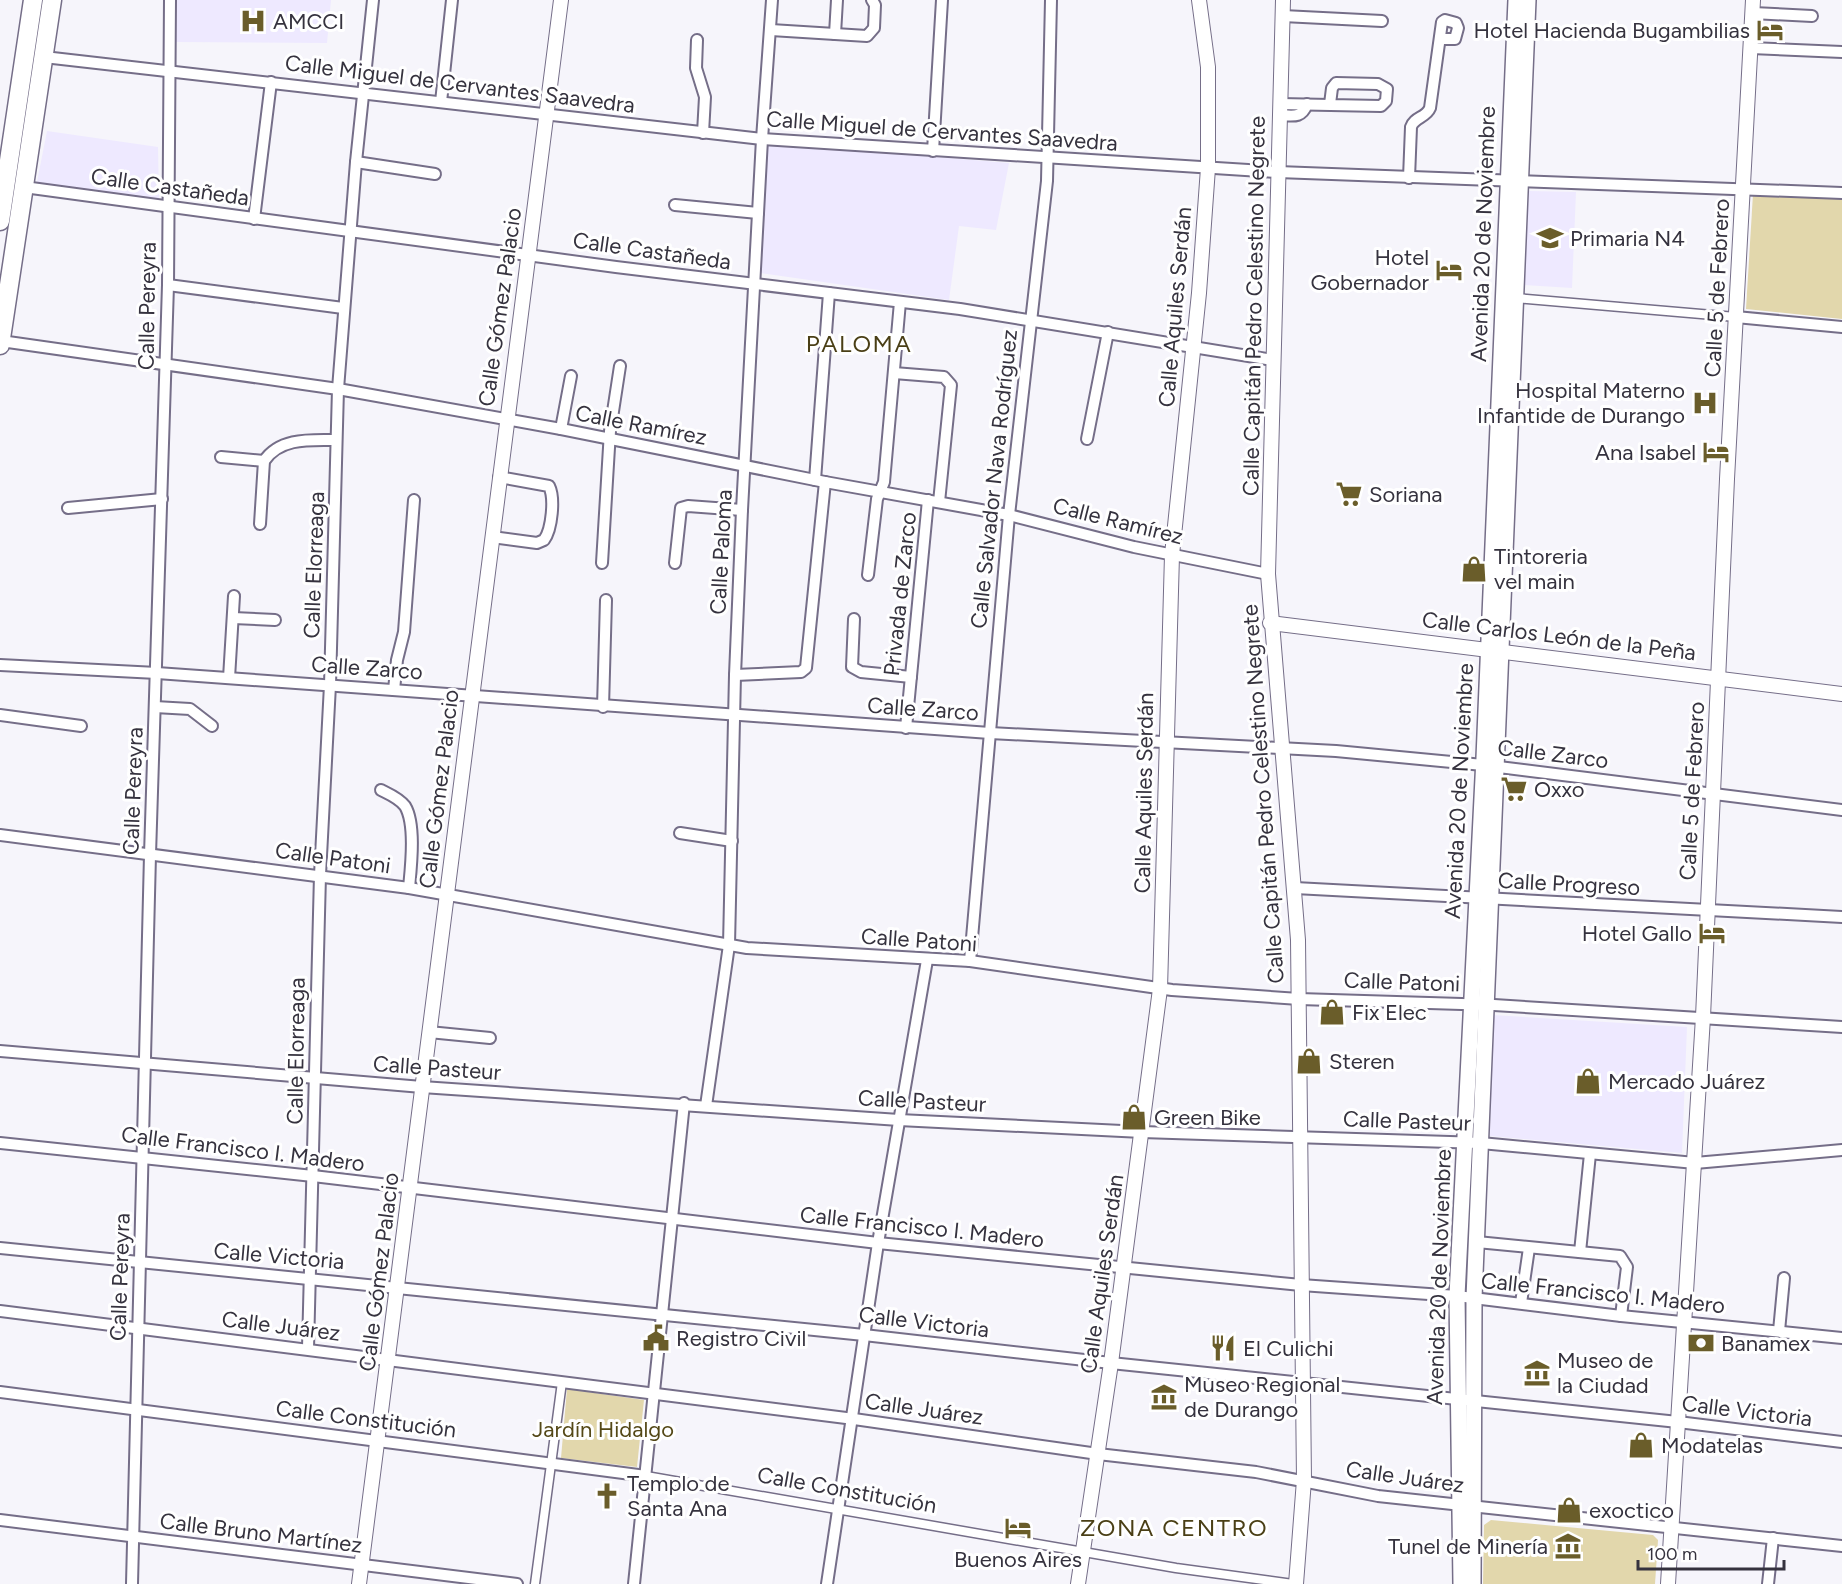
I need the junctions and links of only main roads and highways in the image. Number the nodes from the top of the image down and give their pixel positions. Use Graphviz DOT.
graph roads {
  1 [pos="33,0"];
  2 [pos="52,0"];
  3 [pos="1516,0"];
  4 [pos="1528,0"];
  5 [pos="1514,181"];
  6 [pos="0,221"];
  7 [pos="0,343"];
  8 [pos="1495,651"];
  9 [pos="1478,1004"];
  10 [pos="1465,1399"];
  11 [pos="1466,1506"];
  12 [pos="1461,1584"];
  13 [pos="1473,1584"];
  1 -- 6 [label="main road"];
  2 -- 7 [label="main road"];
  3 -- 5 [label="main road, Avenida 20 de Noviembre"];
  4 -- 5 [label="main road, Avenida 20 de Noviembre"];
  5 -- 8 [label="main road, Avenida 20 de Noviembre"];
  5 -- 8 [label="main road, Avenida 20 de Noviembre"];
  8 -- 9 [label="main road, Avenida 20 de Noviembre"];
  9 -- 10 [label="main road, Avenida 20 de Noviembre"];
  9 -- 10 [label="main road, Avenida 20 de Noviembre"];
  10 -- 11 [label="main road, Avenida 20 de Noviembre"];
  11 -- 12 [label="main road, Avenida 20 de Noviembre"];
  11 -- 13 [label="main road, Avenida 20 de Noviembre"];
}
